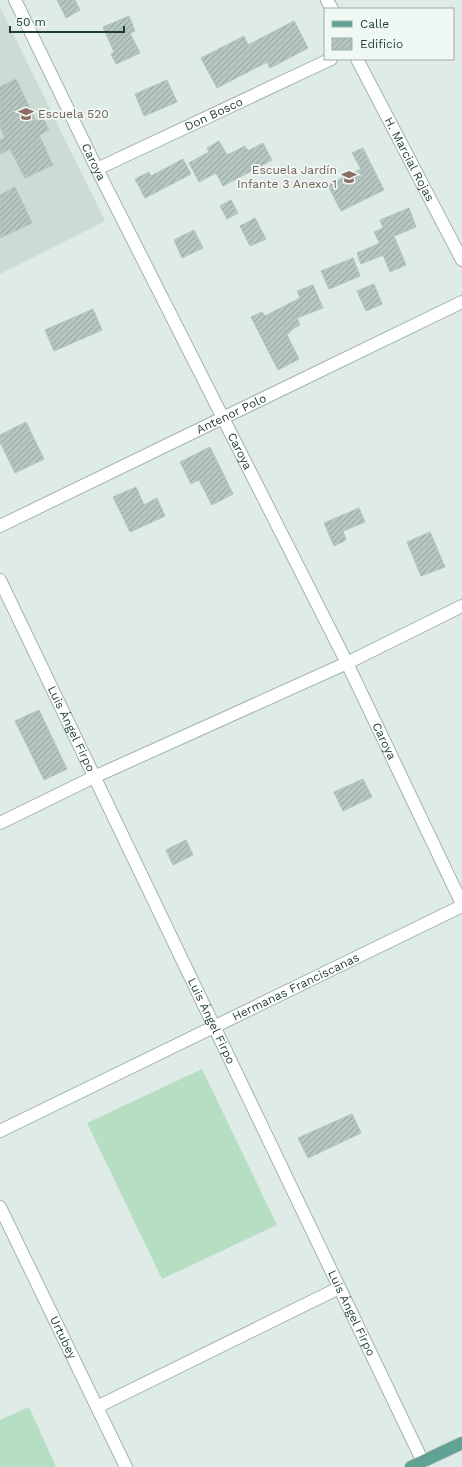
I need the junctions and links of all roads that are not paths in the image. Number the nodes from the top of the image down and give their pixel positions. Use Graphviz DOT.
graph roads {
  1 [pos="15,0"];
  2 [pos="329,60"];
  3 [pos="358,60"];
  4 [pos="97,170"];
  5 [pos="462,260"];
  6 [pos="462,302"];
  7 [pos="224,418"];
  8 [pos="0,526"];
  9 [pos="0,580"];
  10 [pos="462,606"];
  11 [pos="347,663"];
  12 [pos="94,777"];
  13 [pos="0,823"];
  14 [pos="462,905"];
  15 [pos="214,1027"];
  16 [pos="0,1130"];
  17 [pos="0,1207"];
  18 [pos="339,1288"];
  19 [pos="97,1407"];
  20 [pos="462,1443"];
  21 [pos="422,1462"];
  22 [pos="126,1467"];
  23 [pos="411,1467"];
  1 -- 4 [label="street, Caroya"];
  2 -- 4 [label="street, Don Bosco"];
  3 -- 5 [label="street, H. Marcial Rojas"];
  4 -- 7 [label="street, Caroya"];
  6 -- 7 [label="street, Antenor Polo"];
  7 -- 8 [label="street, Antenor Polo"];
  7 -- 11 [label="street, Caroya"];
  9 -- 12 [label="street, Luis Ángel Firpo"];
  10 -- 11 [label="street"];
  11 -- 12 [label="street"];
  11 -- 14 [label="street, Caroya"];
  12 -- 13 [label="street"];
  12 -- 15 [label="street, Luis Ángel Firpo"];
  14 -- 15 [label="street, Hermanas Franciscanas"];
  15 -- 16 [label="street, Hermanas Franciscanas"];
  15 -- 18 [label="street, Luis Ángel Firpo"];
  17 -- 19 [label="street, Urtubey"];
  18 -- 19 [label="street"];
  18 -- 21 [label="street, Luis Ángel Firpo"];
  19 -- 22 [label="street, Urtubey"];
  20 -- 21 [label="main road"];
  21 -- 23 [label="main road"];
}
